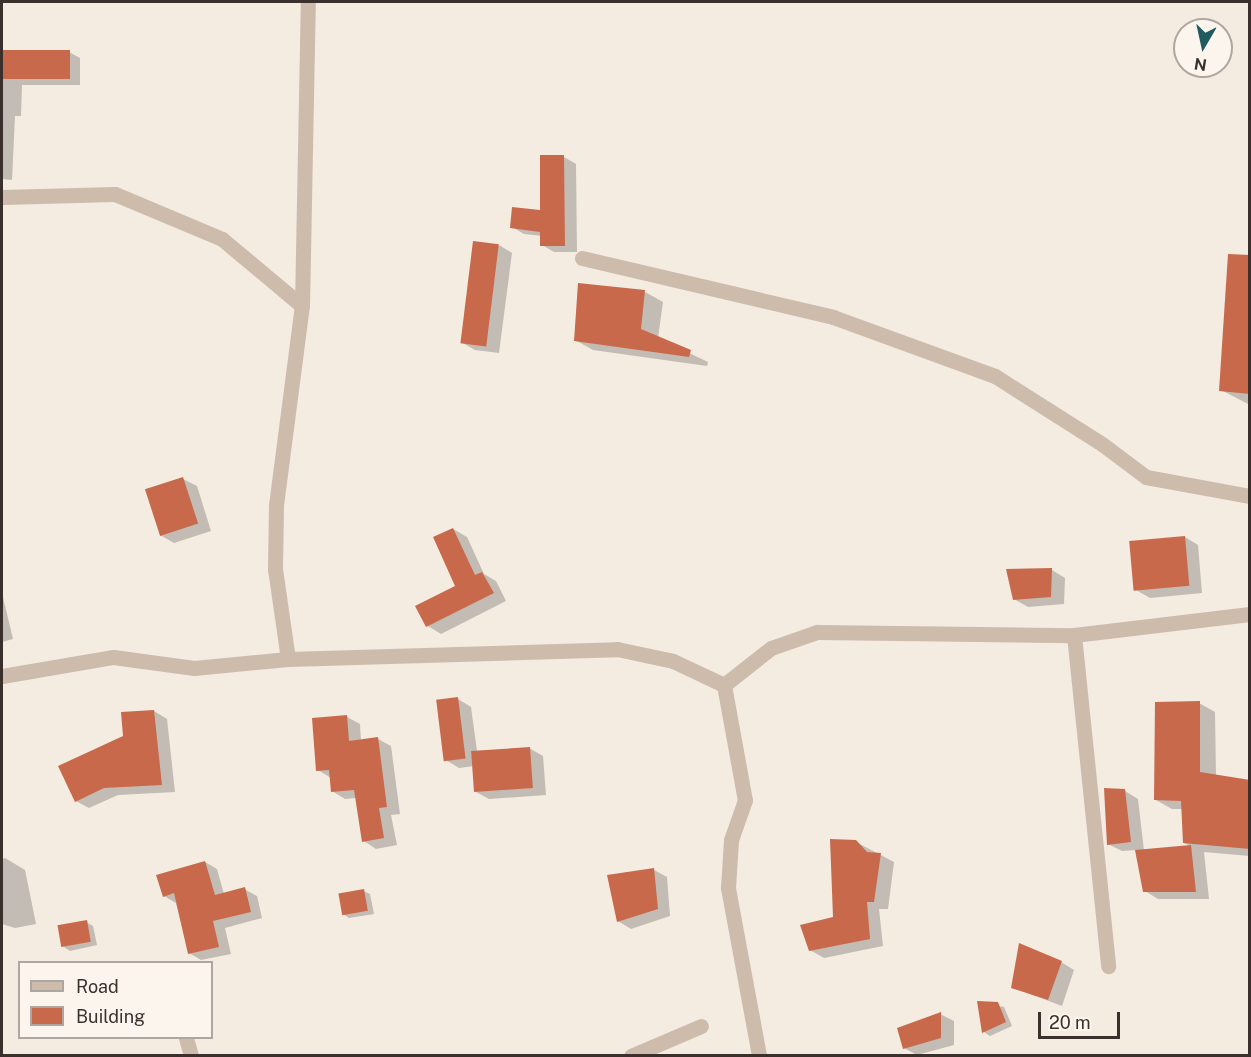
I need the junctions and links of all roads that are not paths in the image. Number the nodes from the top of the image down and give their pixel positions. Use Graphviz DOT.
graph roads {
  1 [pos="308,2"];
  2 [pos="2,197"];
  3 [pos="582,258"];
  4 [pos="302,306"];
  5 [pos="1250,496"];
  6 [pos="1250,614"];
  7 [pos="1074,635"];
  8 [pos="288,659"];
  9 [pos="2,676"];
  10 [pos="724,685"];
  11 [pos="1108,966"];
  12 [pos="701,1026"];
  13 [pos="186,1039"];
  14 [pos="191,1056"];
  15 [pos="631,1056"];
  16 [pos="759,1056"];
  1 -- 4 [label="street"];
  2 -- 4 [label="street"];
  3 -- 5 [label="street"];
  4 -- 8 [label="street"];
  6 -- 7 [label="street"];
  7 -- 10 [label="street"];
  7 -- 11 [label="street"];
  8 -- 9 [label="street"];
  8 -- 10 [label="street"];
  10 -- 16 [label="street"];
  12 -- 15 [label="street"];
  13 -- 14 [label="street"];
}
